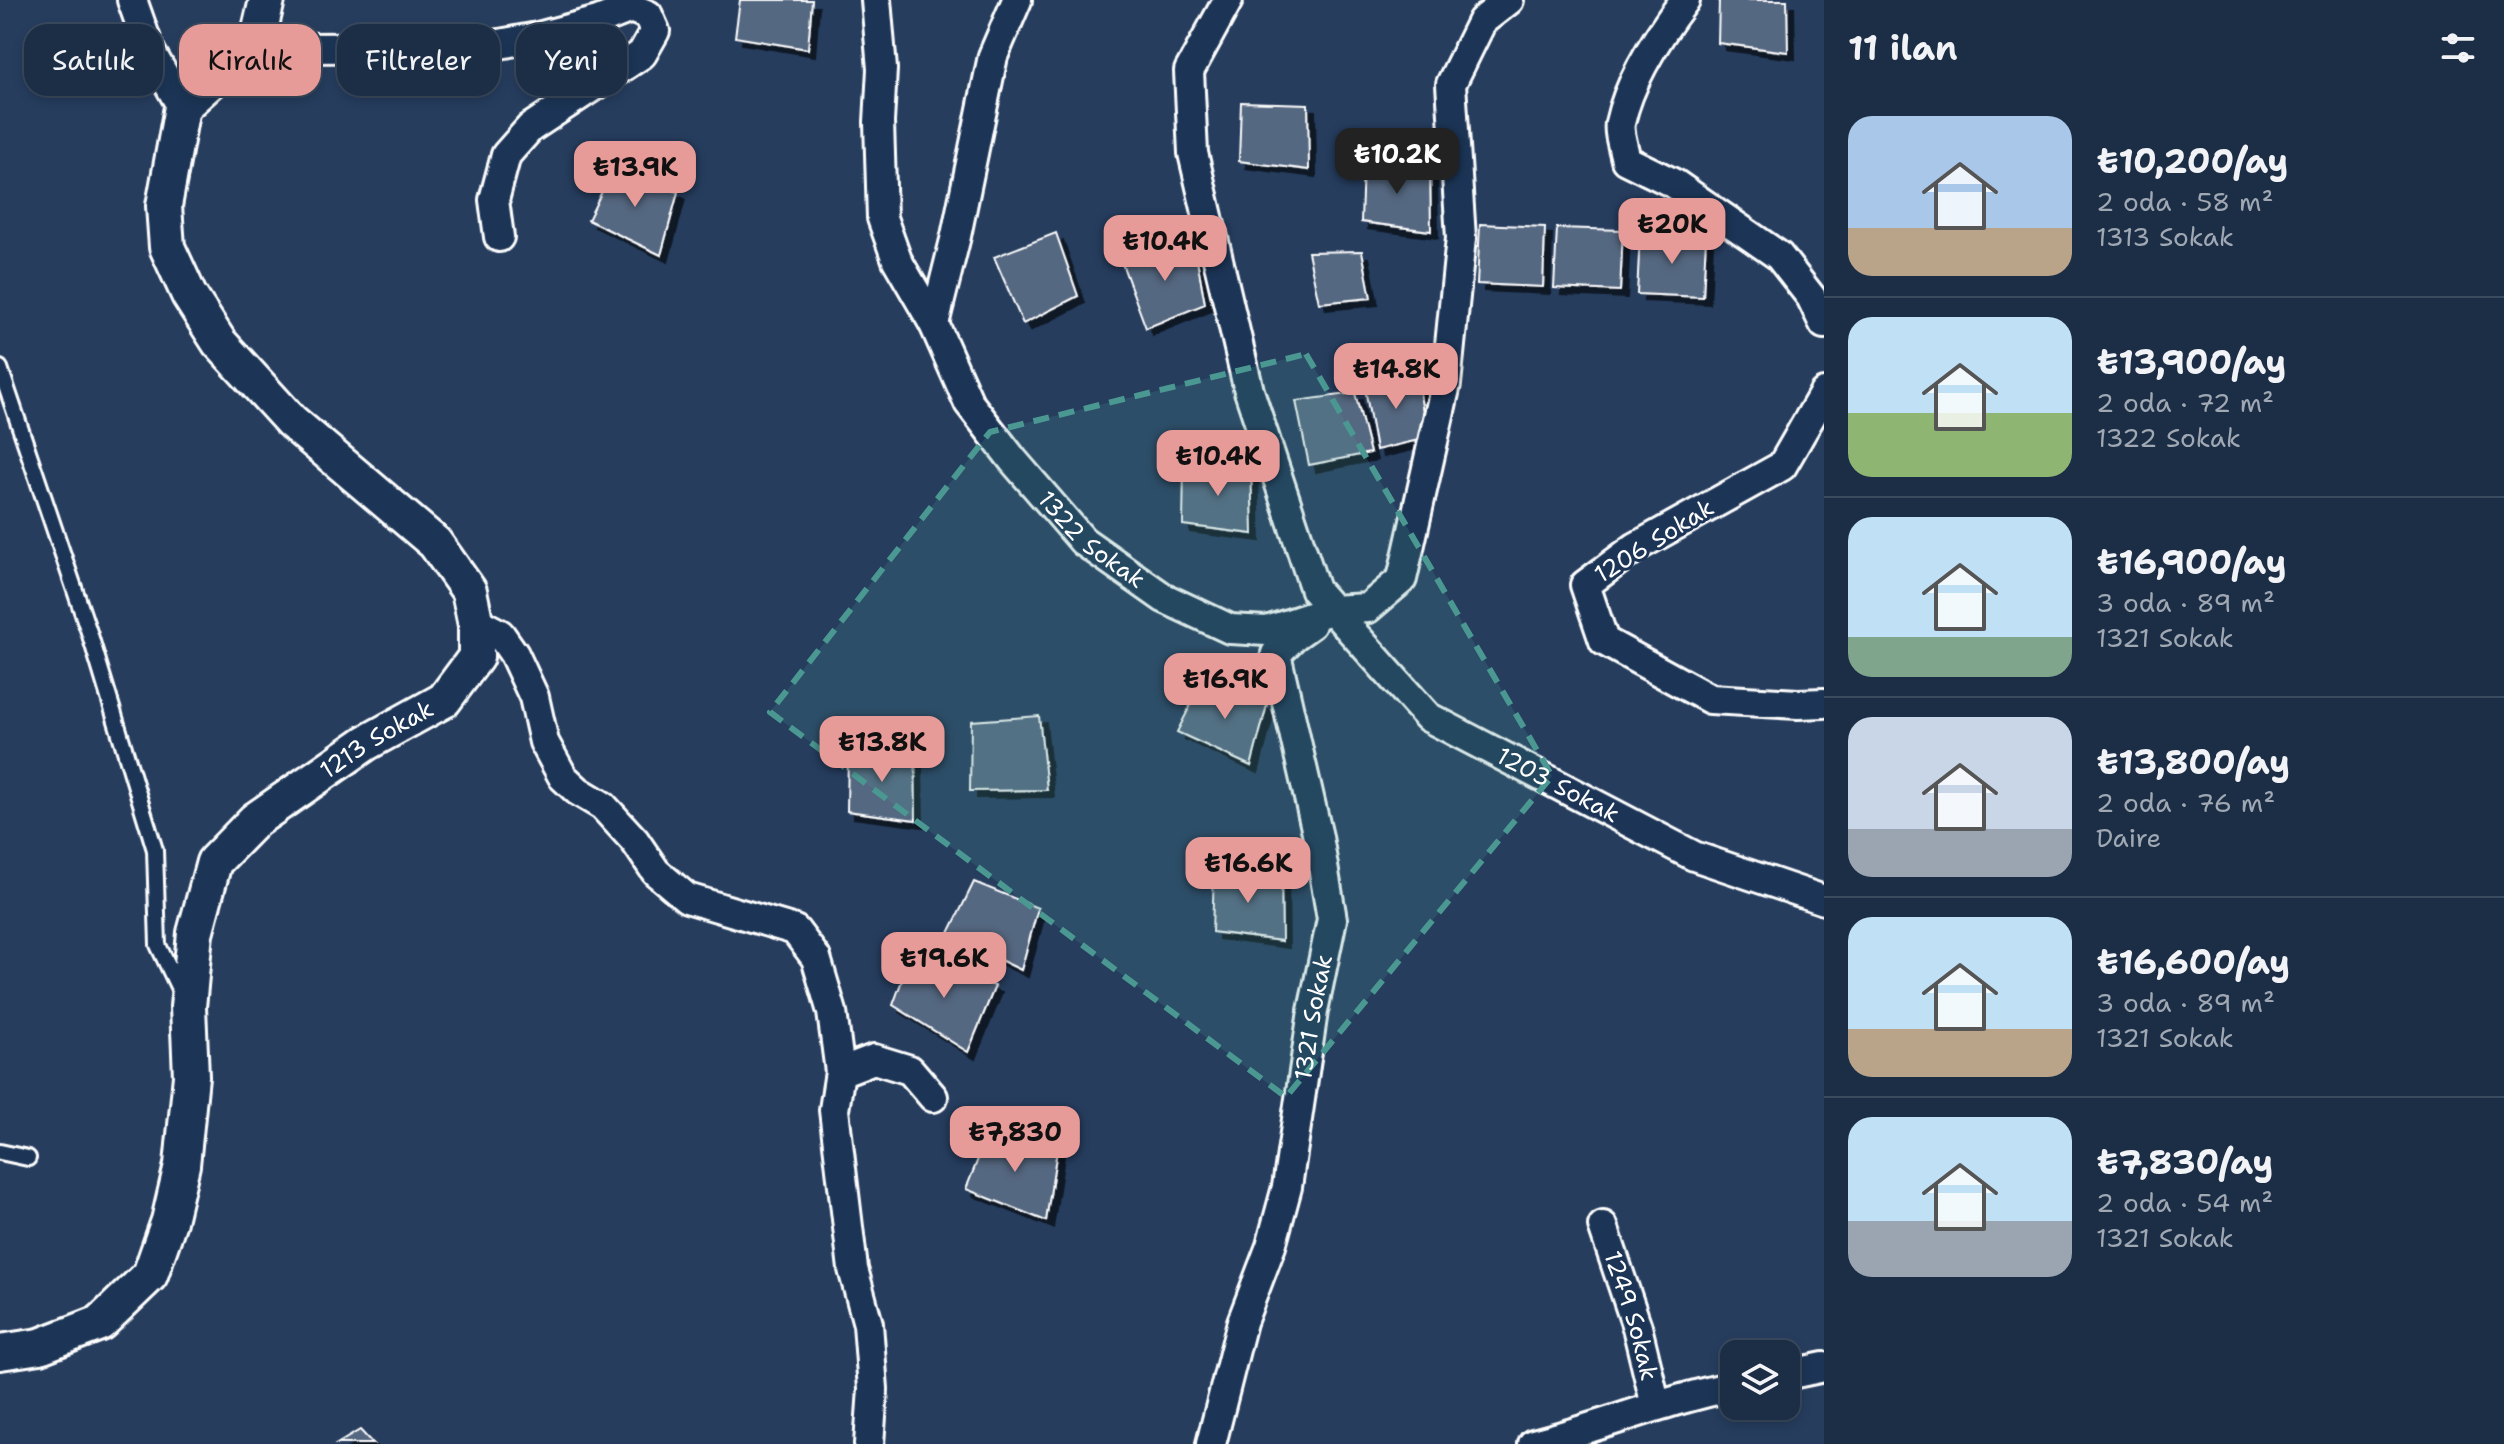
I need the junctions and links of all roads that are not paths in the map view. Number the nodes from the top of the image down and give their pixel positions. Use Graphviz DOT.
graph roads {
  1 [pos="132,0"];
  2 [pos="267,0"];
  3 [pos="876,0"];
  4 [pos="1017,0"];
  5 [pos="1228,0"];
  6 [pos="1509,0"];
  7 [pos="1685,0"];
  8 [pos="261,24"];
  9 [pos="321,48"];
  10 [pos="194,96"];
  11 [pos="182,107"];
  12 [pos="499,237"];
  13 [pos="934,324"];
  14 [pos="1824,324"];
  15 [pos="0,368"];
  16 [pos="1824,393"];
  17 [pos="1331,610"];
  18 [pos="475,621"];
  19 [pos="1824,703"];
  20 [pos="1824,900"];
  21 [pos="188,1007"];
  22 [pos="840,1072"];
  23 [pos="933,1097"];
  24 [pos="0,1152"];
  25 [pos="28,1158"];
  26 [pos="1603,1226"];
  27 [pos="0,1352"];
  28 [pos="1824,1367"];
  29 [pos="1800,1372"];
  30 [pos="1720,1389"];
  31 [pos="1656,1406"];
  32 [pos="869,1444"];
  33 [pos="1211,1444"];
  34 [pos="1533,1444"];
  1 -- 11 [label="street"];
  2 -- 8 [label="street"];
  3 -- 13 [label="street, 1322 Sokak"];
  4 -- 13 [label="street"];
  5 -- 17 [label="street, 1203 Sokak"];
  6 -- 17 [label="street, 1322 Sokak"];
  7 -- 14 [label="street"];
  9 -- 12 [label="street"];
  10 -- 11 [label="street"];
  11 -- 18 [label="street, 1213 Sokak"];
  13 -- 17 [label="street, 1322 Sokak"];
  15 -- 21 [label="lane"];
  16 -- 19 [label="street, 1206 Sokak"];
  17 -- 20 [label="street, 1203 Sokak"];
  17 -- 33 [label="street, 1321 Sokak"];
  18 -- 21 [label="street, 1213 Sokak"];
  18 -- 22 [label="street"];
  21 -- 27 [label="street, 1213 Sokak"];
  22 -- 23 [label="street"];
  22 -- 32 [label="street"];
  24 -- 25 [label="lane"];
  26 -- 31 [label="street, 1249 Sokak"];
  28 -- 29 [label="street"];
  30 -- 31 [label="street"];
  31 -- 34 [label="street"];
}
